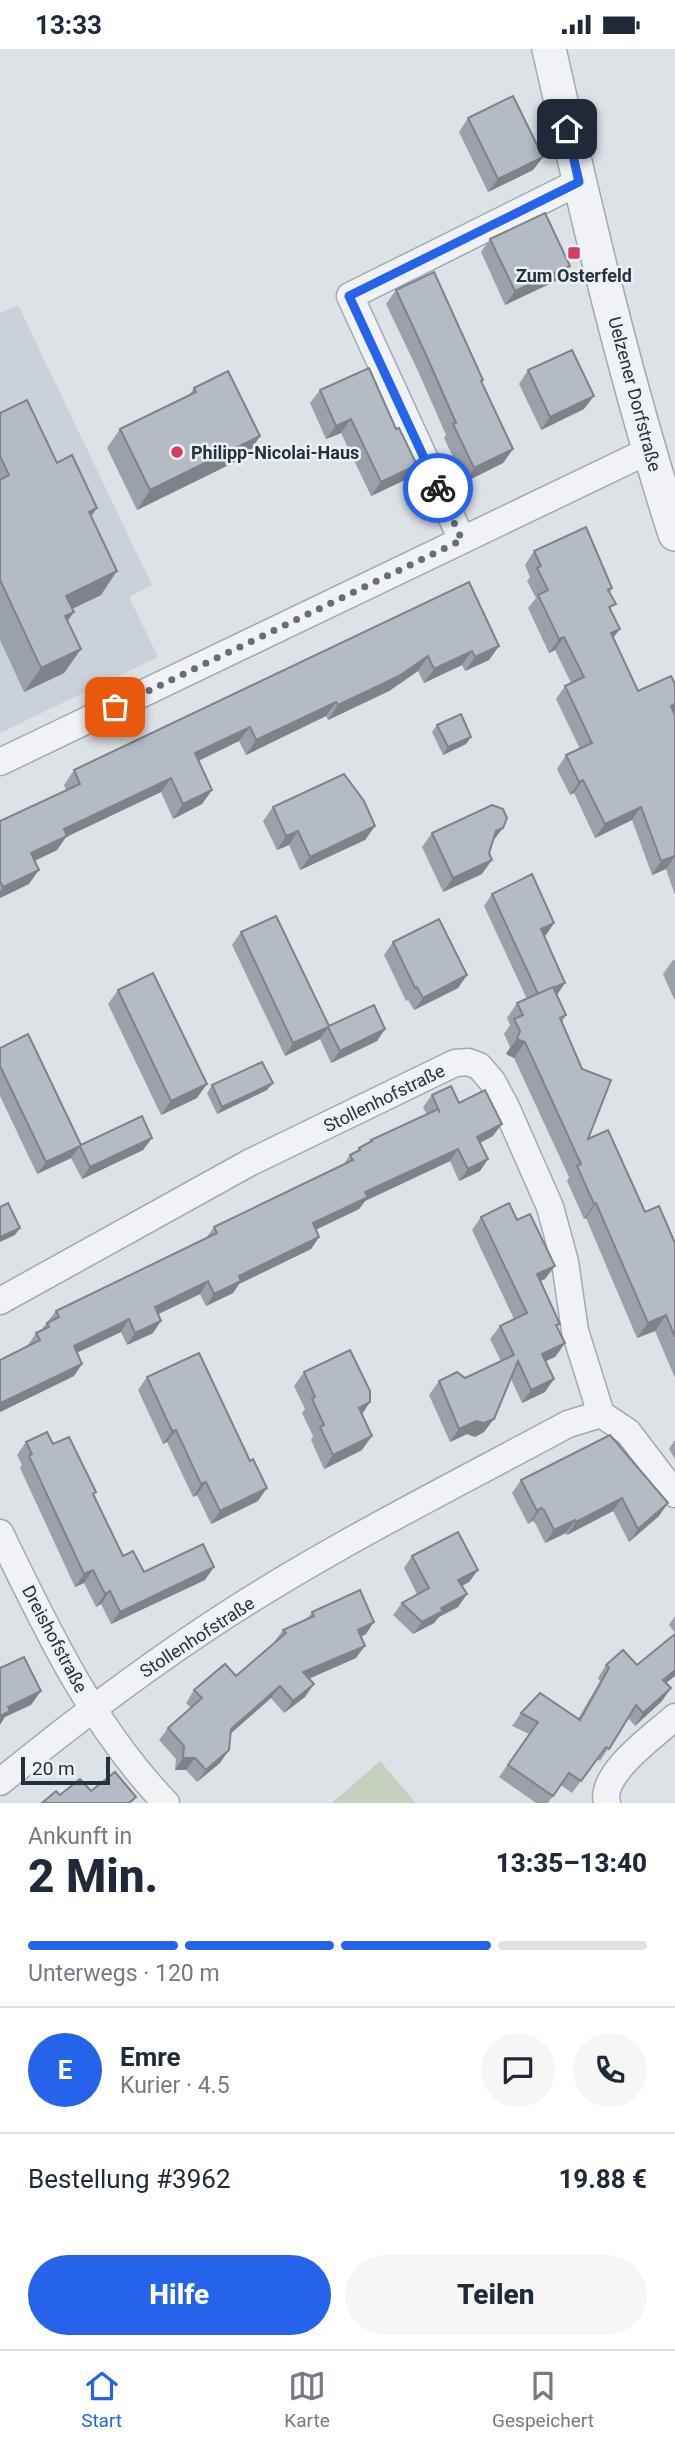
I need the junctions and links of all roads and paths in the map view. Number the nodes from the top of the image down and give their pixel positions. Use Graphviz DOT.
graph roads {
  1 [pos="549,49"];
  2 [pos="579,182"];
  3 [pos="648,451"];
  4 [pos="675,534"];
  5 [pos="462,540"];
  6 [pos="0,762"];
  7 [pos="0,1301"];
  8 [pos="601,1414"];
  9 [pos="675,1494"];
  10 [pos="0,1533"];
  11 [pos="92,1707"];
  12 [pos="675,1717"];
  13 [pos="0,1781"];
  14 [pos="166,1803"];
  15 [pos="607,1803"];
  1 -- 2 [label="street, Uelzener Dorfstraße"];
  2 -- 3 [label="street, Uelzener Dorfstraße"];
  2 -- 5 [label="street"];
  3 -- 4 [label="street, Uelzener Dorfstraße"];
  3 -- 5 [label="street"];
  5 -- 6 [label="street"];
  7 -- 8 [label="street, Stollenhofstraße"];
  8 -- 9 [label="street"];
  8 -- 11 [label="street, Stollenhofstraße"];
  10 -- 11 [label="street, Dreishofstraße"];
  11 -- 13 [label="street, Dreishofstraße"];
  11 -- 14 [label="street, Dreishofstraße"];
  12 -- 15 [label="street"];
}
